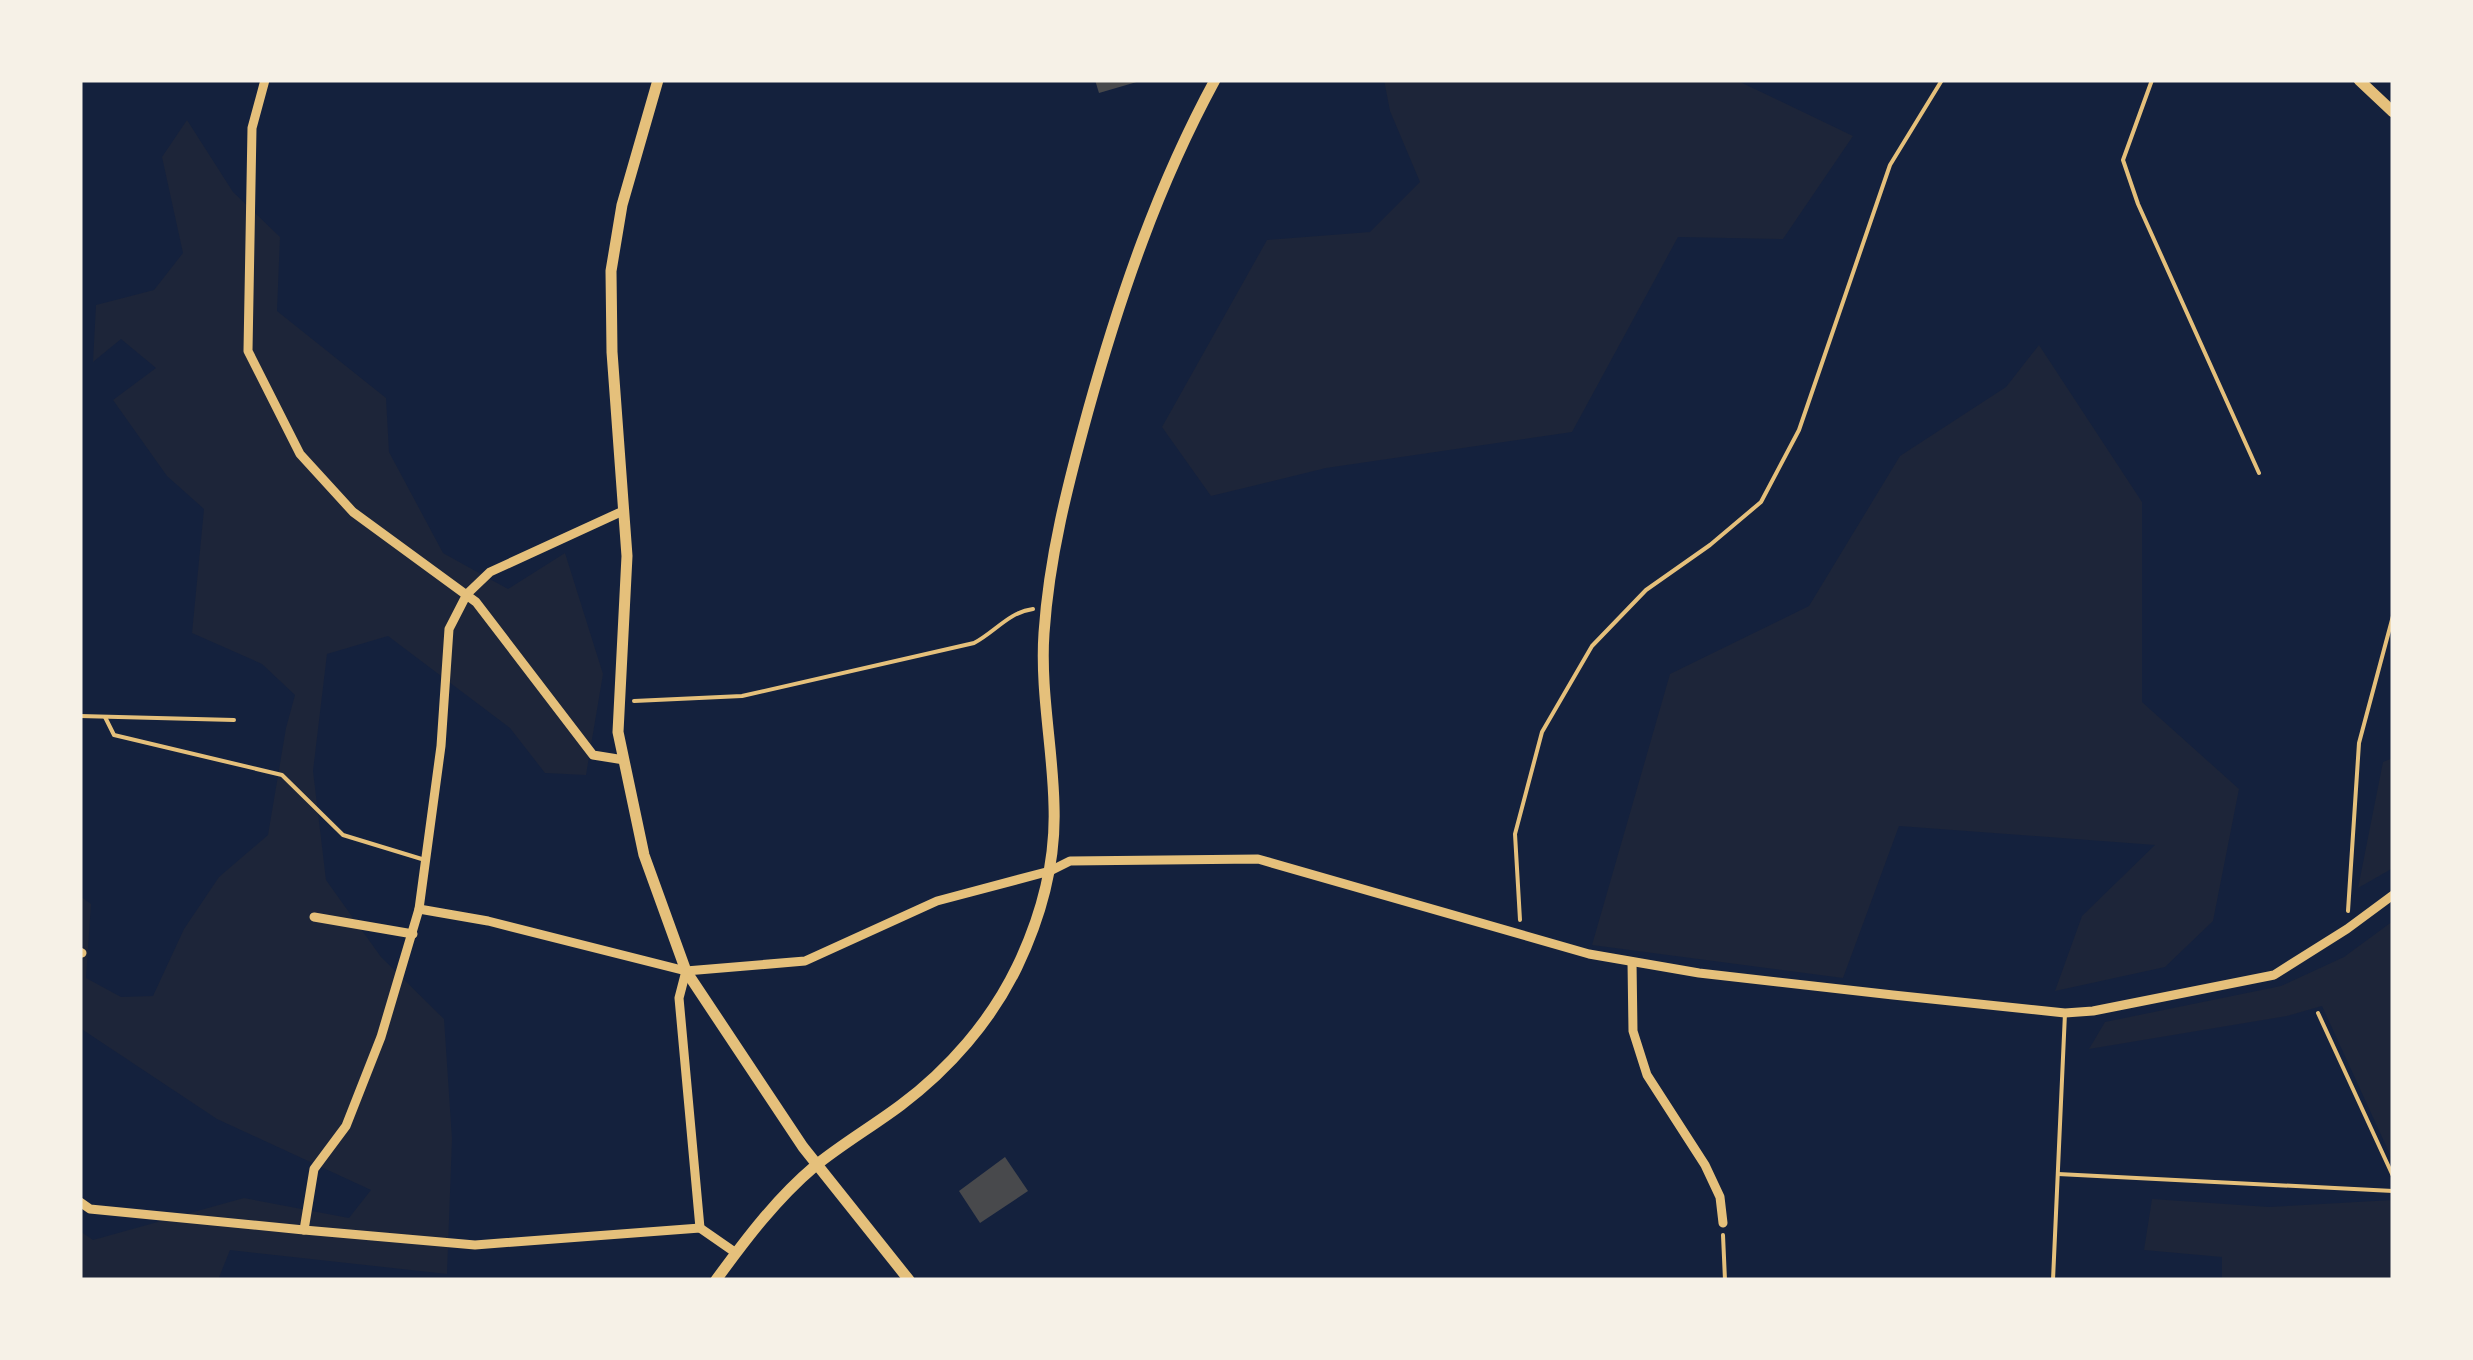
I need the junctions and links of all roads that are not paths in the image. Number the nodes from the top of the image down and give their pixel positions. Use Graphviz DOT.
graph roads {
  1 [pos="265,80"];
  2 [pos="658,80"];
  3 [pos="1215,80"];
  4 [pos="2358,80"];
  5 [pos="2393,112"];
  6 [pos="624,512"];
  7 [pos="466,594"];
  8 [pos="80,716"];
  9 [pos="104,717"];
  10 [pos="234,720"];
  11 [pos="624,760"];
  12 [pos="425,860"];
  13 [pos="1050,871"];
  14 [pos="2393,895"];
  15 [pos="419,909"];
  16 [pos="314,917"];
  17 [pos="412,934"];
  18 [pos="1632,962"];
  19 [pos="686,971"];
  20 [pos="2065,1012"];
  21 [pos="2318,1013"];
  22 [pos="816,1165"];
  23 [pos="2058,1174"];
  24 [pos="2393,1176"];
  25 [pos="2393,1192"];
  26 [pos="80,1202"];
  27 [pos="1723,1223"];
  28 [pos="700,1228"];
  29 [pos="304,1230"];
  30 [pos="736,1254"];
  31 [pos="716,1280"];
  32 [pos="909,1280"];
  33 [pos="2054,1280"];
  1 -- 7 [label="street"];
  2 -- 6 [label="street"];
  3 -- 13 [label="street"];
  4 -- 5 [label="street"];
  6 -- 7 [label="street"];
  6 -- 11 [label="street"];
  7 -- 11 [label="street"];
  7 -- 12 [label="street"];
  8 -- 9 [label="lane"];
  9 -- 10 [label="lane"];
  9 -- 12 [label="lane"];
  11 -- 19 [label="street"];
  12 -- 15 [label="street"];
  13 -- 18 [label="street"];
  13 -- 19 [label="street"];
  13 -- 22 [label="street"];
  14 -- 20 [label="street"];
  15 -- 17 [label="street"];
  15 -- 19 [label="street"];
  16 -- 17 [label="street"];
  17 -- 29 [label="street"];
  18 -- 20 [label="street"];
  18 -- 27 [label="street"];
  19 -- 22 [label="street"];
  19 -- 28 [label="street"];
  20 -- 23 [label="lane"];
  21 -- 24 [label="lane"];
  22 -- 30 [label="street"];
  22 -- 32 [label="street"];
  23 -- 25 [label="lane"];
  23 -- 33 [label="lane"];
  26 -- 29 [label="street"];
  28 -- 29 [label="street"];
  28 -- 30 [label="street"];
  30 -- 31 [label="street"];
}
